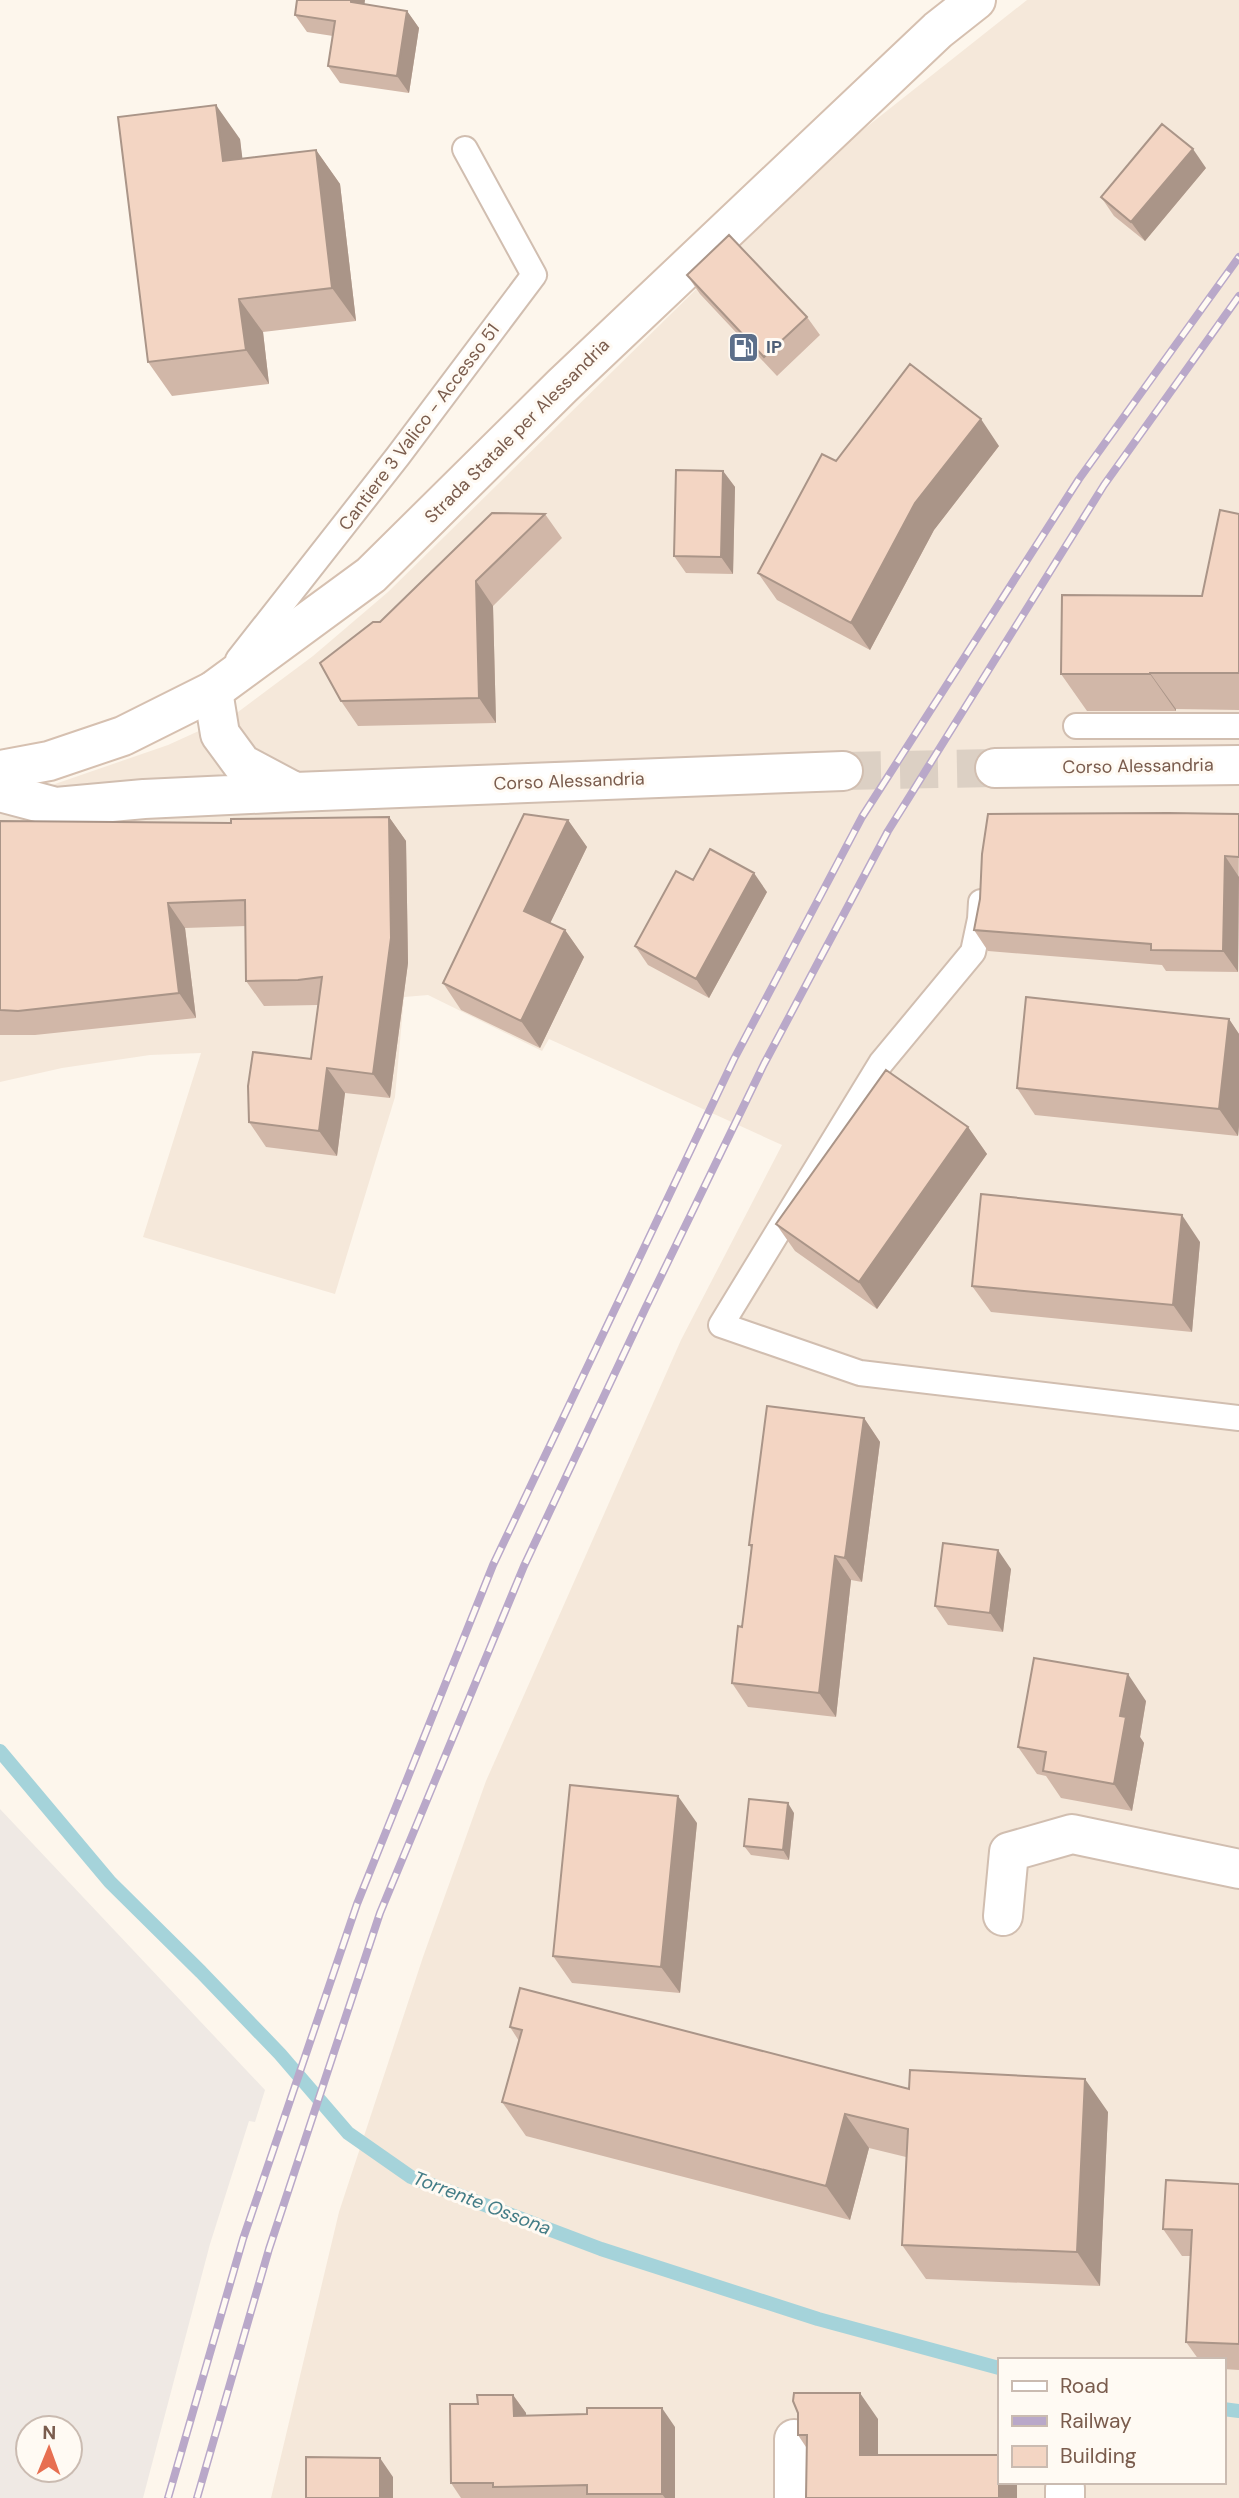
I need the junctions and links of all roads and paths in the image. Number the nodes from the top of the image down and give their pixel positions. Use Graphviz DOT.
graph roads {
  1 [pos="976,0"];
  2 [pos="465,149"];
  3 [pos="213,691"];
  4 [pos="1076,726"];
  5 [pos="1239,726"];
  6 [pos="1239,765"];
  7 [pos="995,768"];
  8 [pos="0,770"];
  9 [pos="843,771"];
  10 [pos="0,792"];
  11 [pos="295,792"];
  12 [pos="982,874"];
  13 [pos="1239,1418"];
  14 [pos="1239,1868"];
  15 [pos="1003,1916"];
  16 [pos="794,2439"];
  17 [pos="794,2498"];
  1 -- 3 [label="street, Strada Statale per Alessandria"];
  2 -- 3 [label="lane, Cantiere 3 Valico - Accesso 51"];
  3 -- 8 [label="street, Strada Statale per Alessandria"];
  3 -- 11 [label="street"];
  4 -- 5 [label="lane"];
  6 -- 7 [label="street, Corso Alessandria"];
  9 -- 11 [label="street, Corso Alessandria"];
  10 -- 11 [label="street, Corso Alessandria"];
  12 -- 13 [label="lane"];
  14 -- 15 [label="street"];
  16 -- 17 [label="street"];
}
